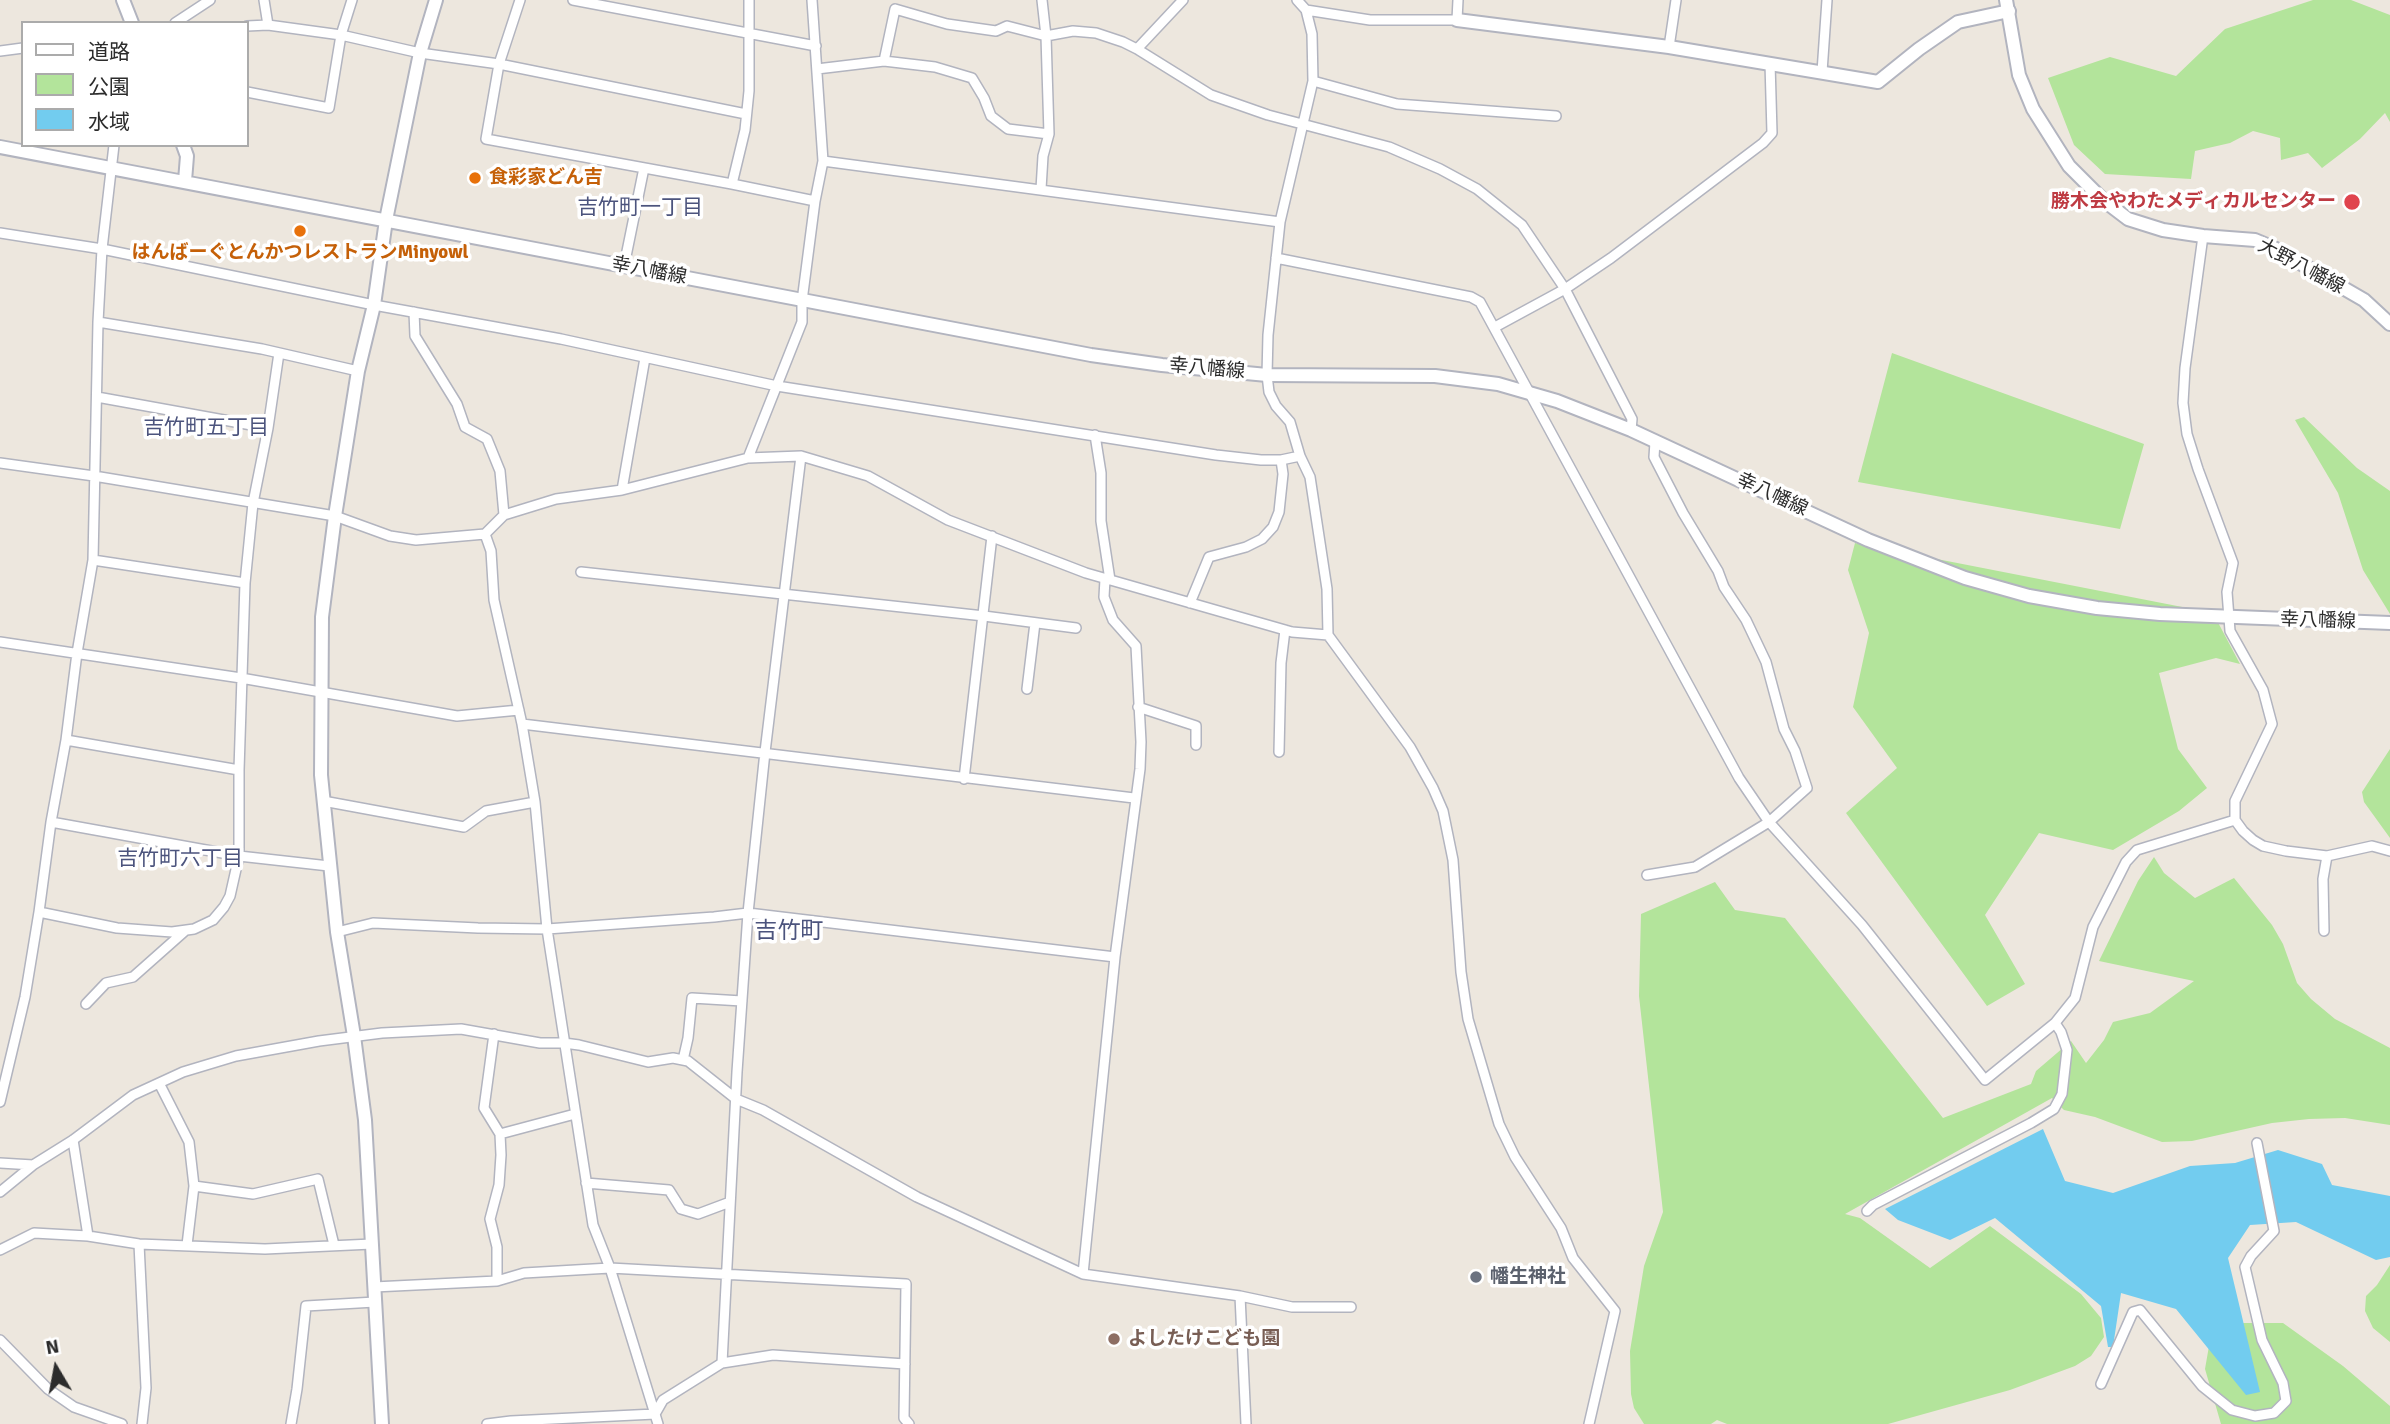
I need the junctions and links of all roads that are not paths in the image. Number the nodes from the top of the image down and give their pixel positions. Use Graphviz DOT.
graph roads {
  1 [pos="123,0"];
  2 [pos="210,0"];
  3 [pos="264,0"];
  4 [pos="352,0"];
  5 [pos="436,0"];
  6 [pos="520,0"];
  7 [pos="573,0"];
  8 [pos="749,0"];
  9 [pos="812,0"];
  10 [pos="1042,0"];
  11 [pos="1184,0"];
  12 [pos="1297,0"];
  13 [pos="1458,0"];
  14 [pos="1676,0"];
  15 [pos="1828,0"];
  16 [pos="896,4"];
  17 [pos="2008,6"];
  18 [pos="1306,10"];
  19 [pos="1457,20"];
  20 [pos="131,21"];
  21 [pos="178,21"];
  22 [pos="268,25"];
  23 [pos="248,26"];
  24 [pos="747,34"];
  25 [pos="341,35"];
  26 [pos="1046,36"];
  27 [pos="816,46"];
  28 [pos="1669,47"];
  29 [pos="21,48"];
  30 [pos="1137,49"];
  31 [pos="0,51"];
  32 [pos="421,53"];
  33 [pos="884,61"];
  34 [pos="1770,63"];
  35 [pos="499,64"];
  36 [pos="817,69"];
  37 [pos="1822,72"];
  38 [pos="1313,80"];
  39 [pos="248,92"];
  40 [pos="746,114"];
  41 [pos="1556,116"];
  42 [pos="1302,123"];
  43 [pos="1049,134"];
  44 [pos="0,147"];
  45 [pos="114,147"];
  46 [pos="184,147"];
  47 [pos="823,161"];
  48 [pos="644,168"];
  49 [pos="110,169"];
  50 [pos="185,181"];
  51 [pos="732,184"];
  52 [pos="1041,189"];
  53 [pos="815,201"];
  54 [pos="386,220"];
  55 [pos="1280,222"];
  56 [pos="0,233"];
  57 [pos="2203,236"];
  58 [pos="102,249"];
  59 [pos="1276,258"];
  60 [pos="624,266"];
  61 [pos="1565,289"];
  62 [pos="802,301"];
  63 [pos="374,305"];
  64 [pos="414,312"];
  65 [pos="98,322"];
  66 [pos="2390,324"];
  67 [pos="1495,327"];
  68 [pos="279,353"];
  69 [pos="645,358"];
  70 [pos="358,371"];
  71 [pos="1267,375"];
  72 [pos="777,386"];
  73 [pos="1529,392"];
  74 [pos="97,397"];
  75 [pos="268,428"];
  76 [pos="1631,430"];
  77 [pos="1095,435"];
  78 [pos="1655,442"];
  79 [pos="801,456"];
  80 [pos="1300,456"];
  81 [pos="748,458"];
  82 [pos="1281,460"];
  83 [pos="0,463"];
  84 [pos="94,476"];
  85 [pos="622,490"];
  86 [pos="253,503"];
  87 [pos="504,515"];
  88 [pos="335,516"];
  89 [pos="485,534"];
  90 [pos="992,536"];
  91 [pos="93,560"];
  92 [pos="581,572"];
  93 [pos="1108,579"];
  94 [pos="245,583"];
  95 [pos="783,595"];
  96 [pos="1190,603"];
  97 [pos="984,616"];
  98 [pos="2227,618"];
  99 [pos="1035,623"];
  100 [pos="2390,623"];
  101 [pos="1076,628"];
  102 [pos="1285,630"];
  103 [pos="1328,635"];
  104 [pos="0,642"];
  105 [pos="77,653"];
  106 [pos="241,678"];
  107 [pos="1027,689"];
  108 [pos="320,692"];
  109 [pos="1138,707"];
  110 [pos="519,710"];
  111 [pos="522,724"];
  112 [pos="66,740"];
  113 [pos="1196,745"];
  114 [pos="765,752"];
  115 [pos="1279,752"];
  116 [pos="239,770"];
  117 [pos="964,779"];
  118 [pos="1134,798"];
  119 [pos="323,801"];
  120 [pos="535,802"];
  121 [pos="2235,820"];
  122 [pos="51,822"];
  123 [pos="1769,822"];
  124 [pos="2390,851"];
  125 [pos="239,856"];
  126 [pos="2327,856"];
  127 [pos="329,866"];
  128 [pos="1647,875"];
  129 [pos="39,912"];
  130 [pos="748,913"];
  131 [pos="547,929"];
  132 [pos="186,930"];
  133 [pos="2324,931"];
  134 [pos="337,932"];
  135 [pos="1115,957"];
  136 [pos="742,1001"];
  137 [pos="86,1004"];
  138 [pos="2055,1023"];
  139 [pos="494,1034"];
  140 [pos="354,1036"];
  141 [pos="564,1043"];
  142 [pos="682,1060"];
  143 [pos="159,1083"];
  144 [pos="736,1098"];
  145 [pos="0,1102"];
  146 [pos="575,1114"];
  147 [pos="500,1134"];
  148 [pos="73,1140"];
  149 [pos="2258,1147"];
  150 [pos="0,1163"];
  151 [pos="33,1165"];
  152 [pos="586,1183"];
  153 [pos="194,1186"];
  154 [pos="0,1192"];
  155 [pos="730,1202"];
  156 [pos="1867,1211"];
  157 [pos="88,1236"];
  158 [pos="139,1244"];
  159 [pos="372,1244"];
  160 [pos="187,1245"];
  161 [pos="334,1245"];
  162 [pos="0,1250"];
  163 [pos="610,1268"];
  164 [pos="1083,1274"];
  165 [pos="726,1275"];
  166 [pos="498,1281"];
  167 [pos="374,1287"];
  168 [pos="1240,1296"];
  169 [pos="375,1302"];
  170 [pos="1351,1307"];
  171 [pos="0,1340"];
  172 [pos="722,1363"];
  173 [pos="905,1364"];
  174 [pos="2101,1384"];
  175 [pos="656,1419"];
  176 [pos="906,1422"];
  177 [pos="122,1424"];
  178 [pos="142,1424"];
  179 [pos="291,1424"];
  180 [pos="382,1424"];
  181 [pos="487,1424"];
  182 [pos="1246,1424"];
  183 [pos="1589,1424"];
  1 -- 20 [label="street"];
  2 -- 21 [label="street"];
  3 -- 22 [label="street"];
  4 -- 25 [label="street"];
  5 -- 32 [label="street"];
  6 -- 35 [label="street"];
  7 -- 24 [label="street"];
  8 -- 24 [label="street"];
  9 -- 27 [label="street"];
  10 -- 26 [label="street"];
  11 -- 30 [label="street"];
  12 -- 18 [label="street"];
  13 -- 19 [label="street"];
  14 -- 28 [label="street"];
  15 -- 37 [label="street"];
  16 -- 26 [label="street"];
  16 -- 33 [label="street"];
  17 -- 37 [label="street"];
  17 -- 57 [label="street, 大野八幡線"];
  18 -- 19 [label="street"];
  18 -- 38 [label="street"];
  19 -- 28 [label="street"];
  22 -- 23 [label="street"];
  22 -- 25 [label="street"];
  24 -- 27 [label="street"];
  24 -- 40 [label="street"];
  25 -- 32 [label="street"];
  25 -- 39 [label="street"];
  26 -- 30 [label="street"];
  26 -- 43 [label="street"];
  27 -- 36 [label="street"];
  28 -- 34 [label="street"];
  29 -- 31 [label="street"];
  30 -- 42 [label="street"];
  32 -- 35 [label="street"];
  32 -- 54 [label="street"];
  33 -- 36 [label="street"];
  33 -- 43 [label="street"];
  34 -- 37 [label="street"];
  34 -- 61 [label="street"];
  35 -- 40 [label="street"];
  35 -- 48 [label="street"];
  36 -- 47 [label="street"];
  38 -- 41 [label="street"];
  38 -- 42 [label="street"];
  40 -- 51 [label="street"];
  42 -- 55 [label="street"];
  42 -- 61 [label="street"];
  43 -- 52 [label="street"];
  44 -- 49 [label="street, 幸八幡線"];
  45 -- 49 [label="street"];
  46 -- 50 [label="street"];
  47 -- 52 [label="street"];
  47 -- 53 [label="street"];
  48 -- 51 [label="street"];
  48 -- 60 [label="street"];
  49 -- 50 [label="street, 幸八幡線"];
  49 -- 58 [label="street"];
  50 -- 54 [label="street, 幸八幡線"];
  51 -- 53 [label="street"];
  52 -- 55 [label="street"];
  53 -- 62 [label="street"];
  54 -- 60 [label="street, 幸八幡線"];
  54 -- 63 [label="street"];
  55 -- 59 [label="street"];
  56 -- 58 [label="street"];
  57 -- 66 [label="street, 大野八幡線"];
  57 -- 98 [label="street"];
  58 -- 63 [label="street"];
  58 -- 65 [label="street"];
  59 -- 67 [label="street"];
  59 -- 71 [label="street"];
  60 -- 62 [label="street, 幸八幡線"];
  61 -- 67 [label="street"];
  61 -- 76 [label="street"];
  62 -- 71 [label="street, 幸八幡線"];
  62 -- 72 [label="street"];
  63 -- 64 [label="street"];
  63 -- 70 [label="street"];
  64 -- 69 [label="street"];
  64 -- 87 [label="street"];
  65 -- 68 [label="street"];
  65 -- 74 [label="street"];
  67 -- 73 [label="street"];
  68 -- 70 [label="street"];
  68 -- 75 [label="street"];
  69 -- 72 [label="street"];
  69 -- 85 [label="street"];
  70 -- 88 [label="street"];
  71 -- 73 [label="street, 幸八幡線"];
  71 -- 80 [label="street"];
  72 -- 77 [label="street"];
  72 -- 81 [label="street"];
  73 -- 76 [label="street, 幸八幡線"];
  73 -- 123 [label="street"];
  74 -- 75 [label="street"];
  74 -- 84 [label="street"];
  75 -- 86 [label="street"];
  76 -- 78 [label="street, 幸八幡線"];
  77 -- 82 [label="street"];
  77 -- 93 [label="street"];
  78 -- 98 [label="street, 幸八幡線"];
  78 -- 123 [label="street"];
  79 -- 81 [label="street"];
  79 -- 90 [label="street"];
  79 -- 95 [label="street"];
  80 -- 82 [label="street"];
  80 -- 103 [label="street"];
  81 -- 85 [label="street"];
  82 -- 96 [label="street"];
  83 -- 84 [label="street"];
  84 -- 86 [label="street"];
  84 -- 91 [label="street"];
  85 -- 87 [label="street"];
  86 -- 88 [label="street"];
  86 -- 94 [label="street"];
  87 -- 89 [label="street"];
  88 -- 89 [label="street"];
  88 -- 108 [label="street"];
  89 -- 110 [label="street"];
  90 -- 93 [label="street"];
  90 -- 97 [label="street"];
  91 -- 94 [label="street"];
  91 -- 105 [label="street"];
  92 -- 95 [label="street"];
  93 -- 96 [label="street"];
  93 -- 109 [label="street"];
  94 -- 106 [label="street"];
  95 -- 97 [label="street"];
  95 -- 114 [label="street"];
  96 -- 102 [label="street"];
  97 -- 99 [label="street"];
  97 -- 117 [label="street"];
  98 -- 100 [label="street, 幸八幡線"];
  98 -- 121 [label="street"];
  99 -- 101 [label="street"];
  99 -- 107 [label="street"];
  102 -- 103 [label="street"];
  102 -- 115 [label="street"];
  103 -- 183 [label="street"];
  104 -- 105 [label="street"];
  105 -- 106 [label="street"];
  105 -- 112 [label="street"];
  106 -- 108 [label="street"];
  106 -- 116 [label="street"];
  108 -- 110 [label="street"];
  108 -- 119 [label="street"];
  109 -- 113 [label="street"];
  109 -- 118 [label="street"];
  110 -- 111 [label="street"];
  111 -- 114 [label="street"];
  111 -- 120 [label="street"];
  112 -- 116 [label="street"];
  112 -- 122 [label="street"];
  114 -- 117 [label="street"];
  114 -- 130 [label="street"];
  116 -- 125 [label="street"];
  117 -- 118 [label="street"];
  118 -- 135 [label="street"];
  119 -- 120 [label="street"];
  119 -- 127 [label="street"];
  120 -- 131 [label="street"];
  121 -- 126 [label="street"];
  121 -- 138 [label="street"];
  122 -- 125 [label="street"];
  122 -- 129 [label="street"];
  123 -- 128 [label="street"];
  123 -- 138 [label="street"];
  124 -- 126 [label="street"];
  125 -- 127 [label="street"];
  125 -- 132 [label="street"];
  126 -- 133 [label="street"];
  127 -- 134 [label="street"];
  129 -- 132 [label="street"];
  129 -- 145 [label="street"];
  130 -- 131 [label="street"];
  130 -- 135 [label="street"];
  130 -- 136 [label="street"];
  131 -- 134 [label="street"];
  131 -- 141 [label="street"];
  132 -- 137 [label="street"];
  134 -- 140 [label="street"];
  135 -- 164 [label="street"];
  136 -- 142 [label="street"];
  136 -- 144 [label="street"];
  138 -- 156 [label="street"];
  139 -- 140 [label="street"];
  139 -- 141 [label="street"];
  139 -- 147 [label="street"];
  140 -- 143 [label="street"];
  140 -- 159 [label="street"];
  141 -- 142 [label="street"];
  141 -- 146 [label="street"];
  142 -- 144 [label="street"];
  143 -- 148 [label="street"];
  143 -- 153 [label="street"];
  144 -- 155 [label="street"];
  144 -- 164 [label="street"];
  146 -- 147 [label="street"];
  146 -- 152 [label="street"];
  147 -- 166 [label="street"];
  148 -- 151 [label="street"];
  148 -- 157 [label="street"];
  149 -- 174 [label="street"];
  150 -- 151 [label="street"];
  151 -- 154 [label="street"];
  152 -- 155 [label="street"];
  152 -- 163 [label="street"];
  153 -- 160 [label="street"];
  153 -- 161 [label="street"];
  155 -- 165 [label="street"];
  157 -- 158 [label="street"];
  157 -- 162 [label="street"];
  158 -- 160 [label="street"];
  158 -- 178 [label="street"];
  159 -- 161 [label="street"];
  159 -- 167 [label="street"];
  160 -- 161 [label="street"];
  163 -- 165 [label="street"];
  163 -- 166 [label="street"];
  163 -- 175 [label="street"];
  164 -- 168 [label="street"];
  165 -- 172 [label="street"];
  165 -- 173 [label="street"];
  166 -- 167 [label="street"];
  167 -- 169 [label="street"];
  168 -- 170 [label="street"];
  168 -- 182 [label="street"];
  169 -- 179 [label="street"];
  169 -- 180 [label="street"];
  171 -- 177 [label="street"];
  172 -- 173 [label="street"];
  172 -- 175 [label="street"];
  173 -- 176 [label="street"];
  175 -- 181 [label="street"];
}
